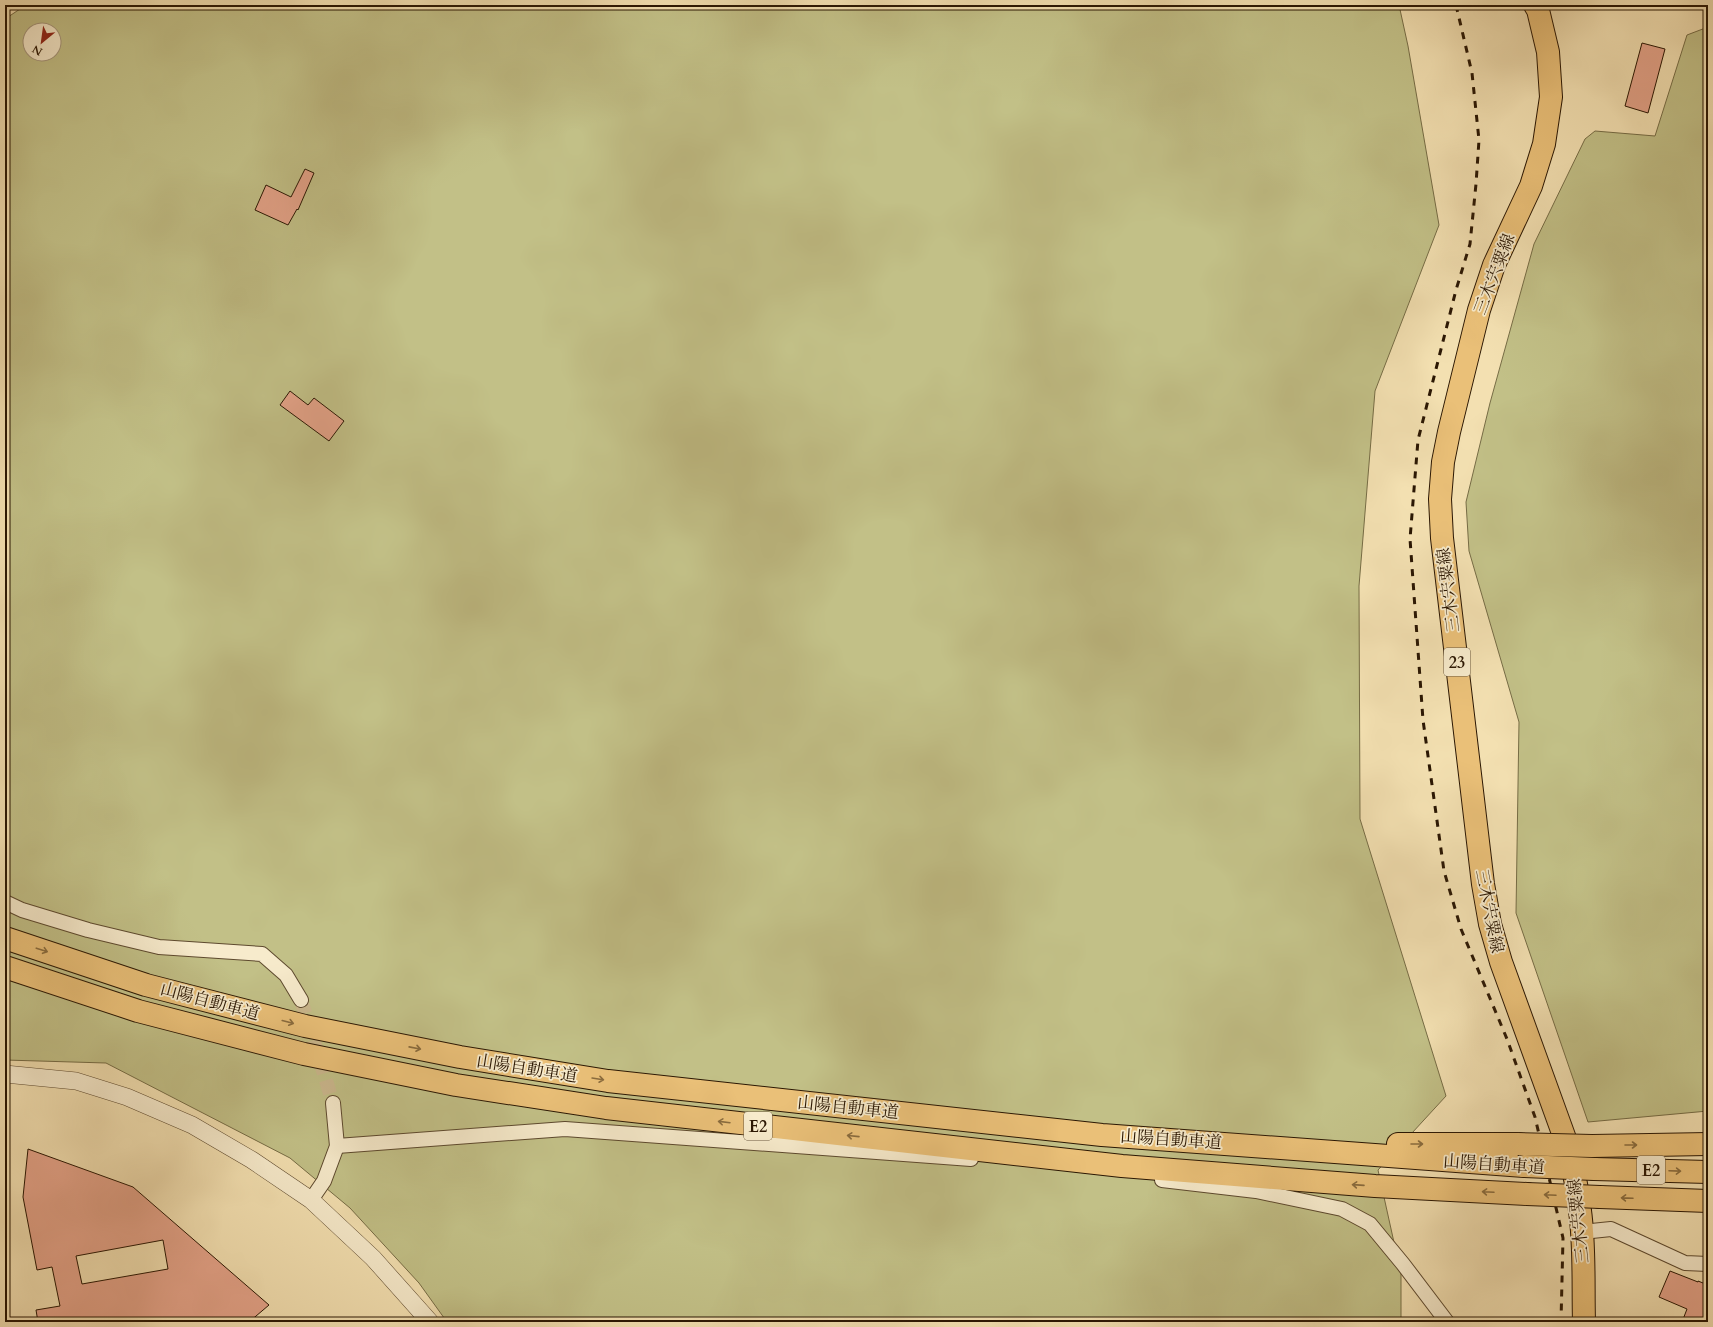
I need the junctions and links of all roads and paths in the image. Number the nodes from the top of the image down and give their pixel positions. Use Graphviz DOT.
graph roads {
  1 [pos="1534,5"];
  2 [pos="5,902"];
  3 [pos="5,938"];
  4 [pos="5,967"];
  5 [pos="300,1000"];
  6 [pos="5,1074"];
  7 [pos="333,1103"];
  8 [pos="1224,1143"];
  9 [pos="1708,1144"];
  10 [pos="337,1146"];
  11 [pos="1708,1172"];
  12 [pos="311,1200"];
  13 [pos="1708,1201"];
  14 [pos="1582,1232"];
  15 [pos="1708,1264"];
  16 [pos="430,1322"];
  17 [pos="1447,1322"];
  18 [pos="1584,1322"];
  1 -- 14 [label="main road, 三木宍粟線 / 23"];
  2 -- 5 [label="street"];
  3 -- 8 [label="main road, 山陽自動車道 / E2, one-way"];
  13 -- 4 [label="main road, 山陽自動車道 / E2, one-way, bridge"];
  6 -- 12 [label="street"];
  7 -- 10 [label="street"];
  8 -- 9 [label="main road, one-way, bridge"];
  8 -- 11 [label="main road, 山陽自動車道 / E2, one-way, bridge"];
  10 -- 12 [label="street"];
  10 -- 17 [label="street"];
  12 -- 16 [label="street"];
  14 -- 15 [label="street"];
  14 -- 18 [label="main road, 三木宍粟線 / 23"];
}
